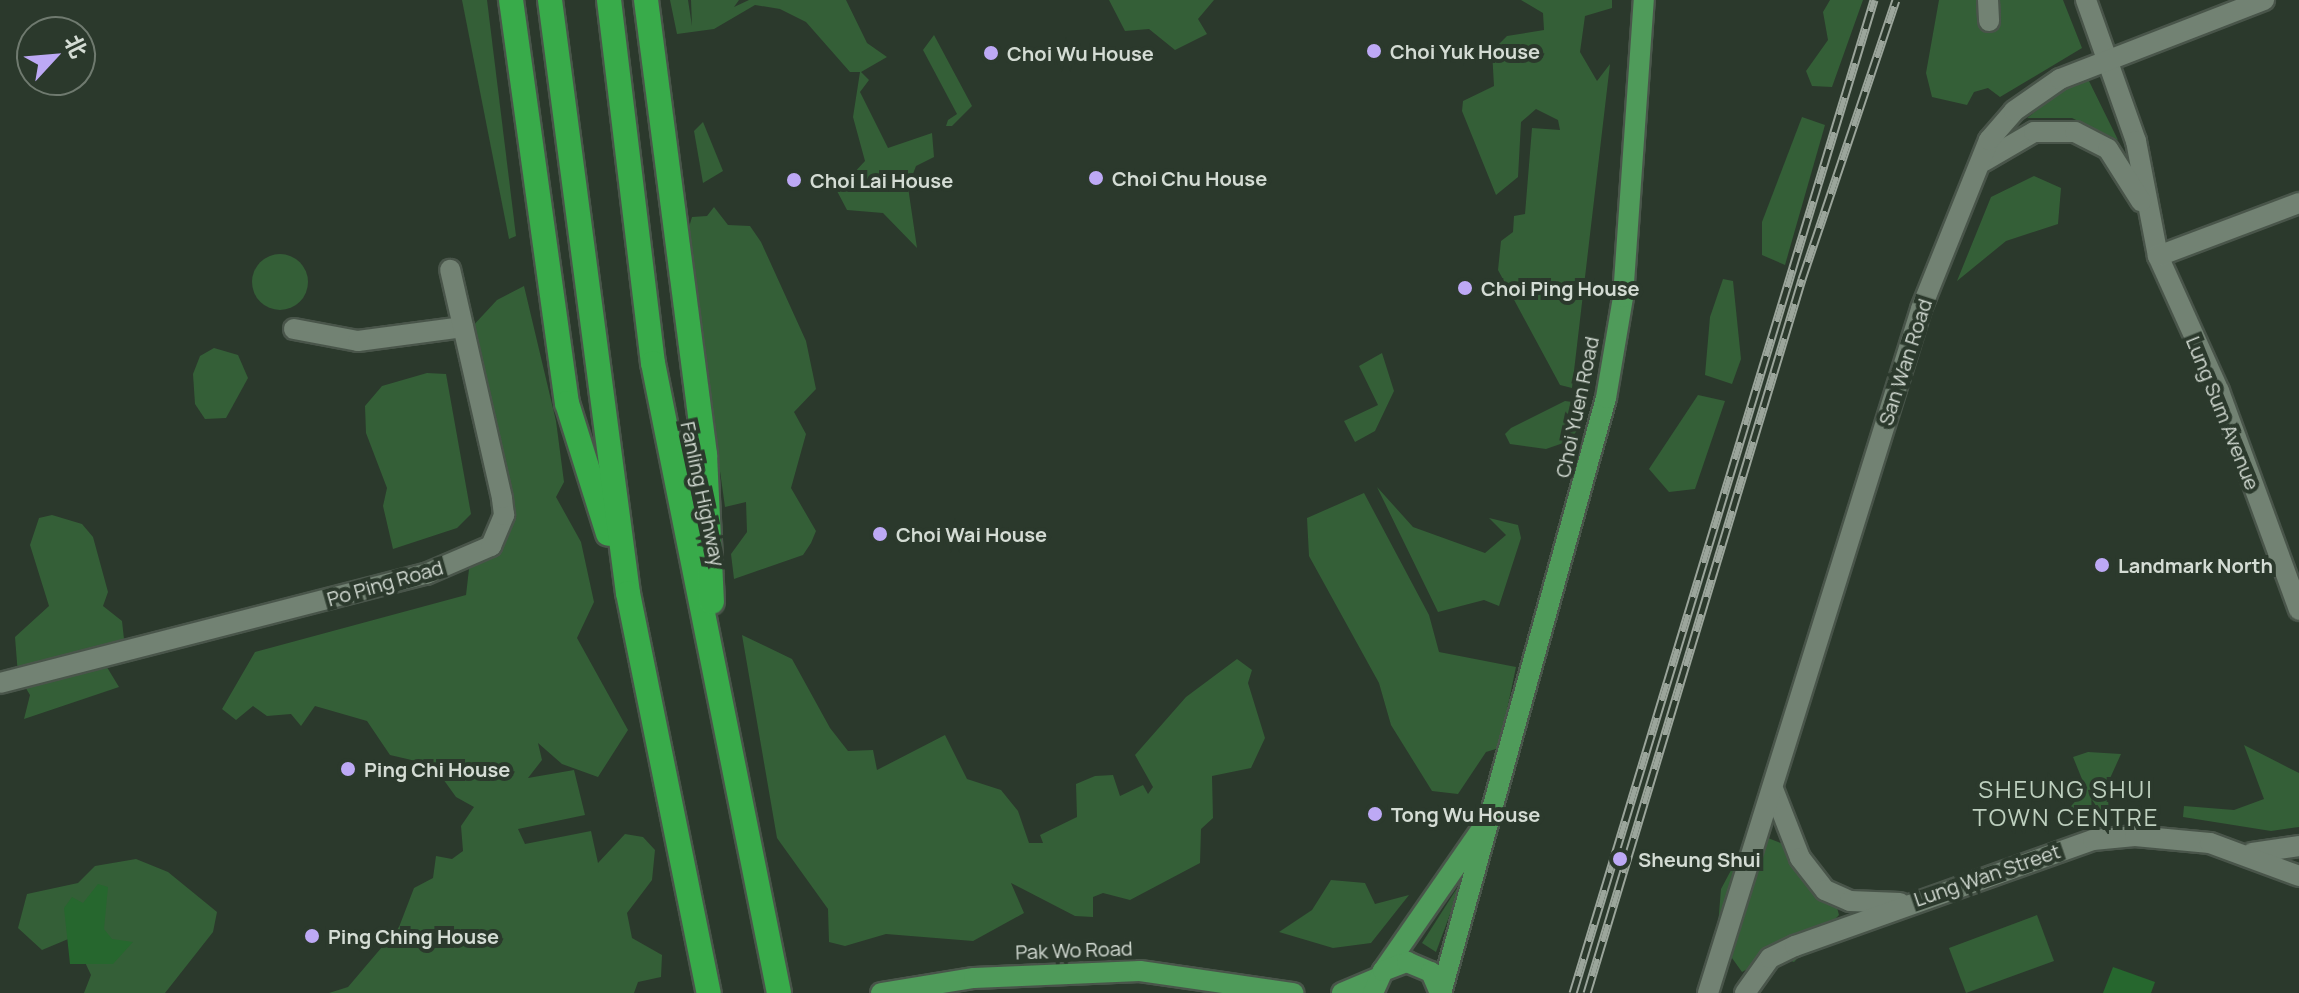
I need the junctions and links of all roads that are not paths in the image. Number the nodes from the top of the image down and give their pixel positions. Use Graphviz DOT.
graph roads {
  1 [pos="511,0"];
  2 [pos="550,0"];
  3 [pos="609,0"];
  4 [pos="646,0"];
  5 [pos="1644,0"];
  6 [pos="2086,0"];
  7 [pos="2264,0"];
  8 [pos="2107,59"];
  9 [pos="1975,170"];
  10 [pos="2299,203"];
  11 [pos="2148,216"];
  12 [pos="2158,256"];
  13 [pos="450,270"];
  14 [pos="463,327"];
  15 [pos="294,329"];
  16 [pos="628,593"];
  17 [pos="2299,610"];
  18 [pos="714,654"];
  19 [pos="0,683"];
  20 [pos="1773,789"];
  21 [pos="1492,812"];
  22 [pos="2299,846"];
  23 [pos="2248,853"];
  24 [pos="2299,876"];
  25 [pos="1908,903"];
  26 [pos="1378,981"];
  27 [pos="1272,991"];
  28 [pos="709,993"];
  29 [pos="779,993"];
  30 [pos="881,993"];
  31 [pos="1293,993"];
  32 [pos="1342,993"];
  33 [pos="1440,993"];
  34 [pos="1708,993"];
  35 [pos="1745,993"];
  1 -- 16 [label="highway"];
  2 -- 16 [label="highway"];
  3 -- 18 [label="highway, Fanling Highway"];
  4 -- 18 [label="highway"];
  5 -- 21 [label="main road, Choi Yuen Road"];
  6 -- 8 [label="street"];
  7 -- 8 [label="street, San Wan Road"];
  8 -- 9 [label="street, San Wan Road"];
  8 -- 11 [label="street, Lung Sum Avenue"];
  9 -- 11 [label="street, Lung Sum Avenue"];
  9 -- 20 [label="street, San Wan Road"];
  10 -- 12 [label="street"];
  11 -- 12 [label="street, Lung Sum Avenue"];
  12 -- 17 [label="street, Lung Sum Avenue"];
  13 -- 14 [label="street, Po Ping Road"];
  14 -- 15 [label="street"];
  14 -- 19 [label="street, Po Ping Road"];
  16 -- 28 [label="highway"];
  18 -- 29 [label="highway, Fanling Highway"];
  20 -- 25 [label="street"];
  20 -- 34 [label="street, San Wan Road"];
  21 -- 26 [label="main road, Choi Yuen Road"];
  21 -- 33 [label="main road, Choi Yuen Road"];
  22 -- 23 [label="street"];
  23 -- 24 [label="street, Lung Wan Street"];
  23 -- 25 [label="street, Lung Wan Street"];
  25 -- 35 [label="street, Lung Wan Street"];
  26 -- 32 [label="main road"];
  26 -- 33 [label="main road"];
  27 -- 30 [label="main road, Pak Wo Road"];
  27 -- 31 [label="main road, Pak Wo Road"];
}
